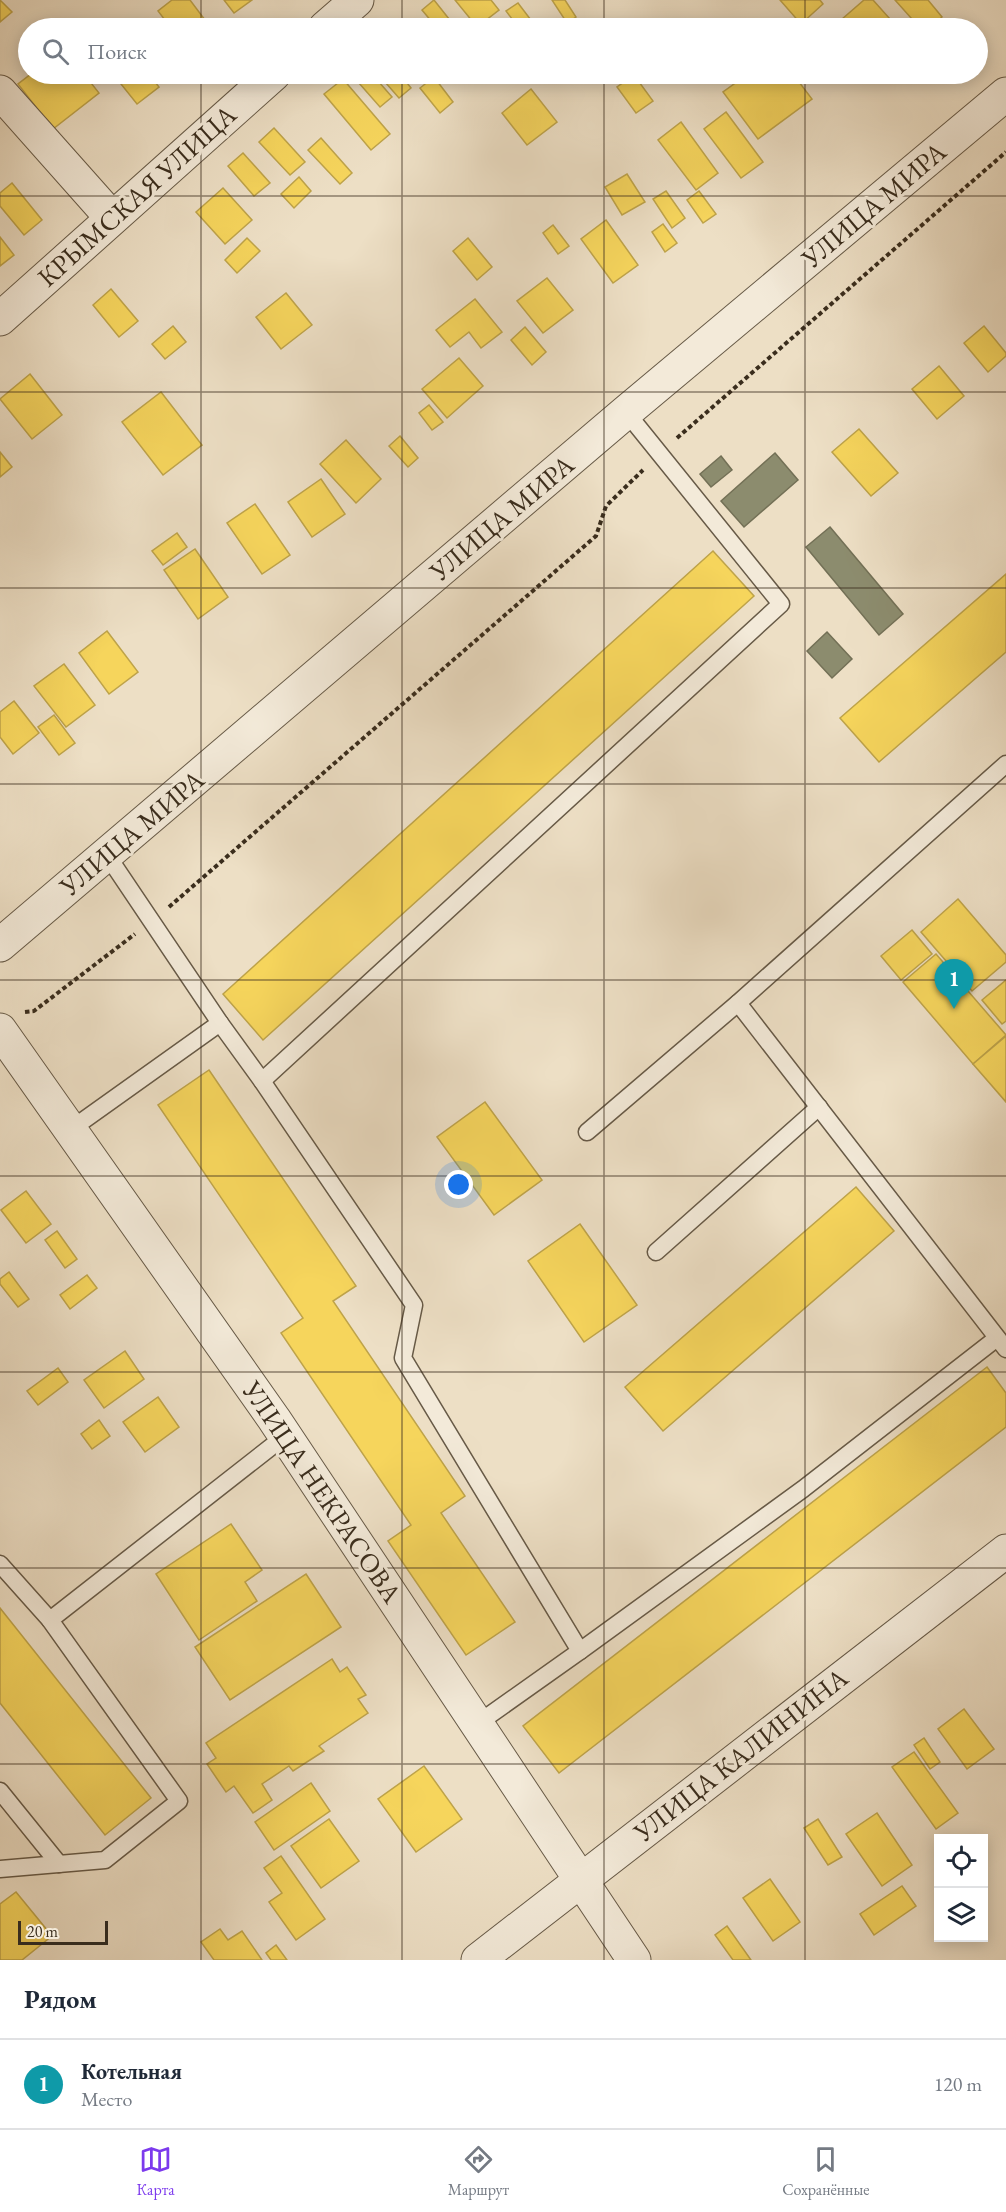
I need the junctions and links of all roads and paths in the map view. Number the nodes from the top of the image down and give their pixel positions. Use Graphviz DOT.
graph roads {
  1 [pos="357,0"];
  2 [pos="336,18"];
  3 [pos="263,84"];
  4 [pos="0,92"];
  5 [pos="1006,94"];
  6 [pos="1006,152"];
  7 [pos="112,218"];
  8 [pos="0,319"];
  9 [pos="626,412"];
  10 [pos="659,453"];
  11 [pos="1006,764"];
  12 [pos="107,855"];
  13 [pos="152,921"];
  14 [pos="0,945"];
  15 [pos="738,1003"];
  16 [pos="11,1021"];
  17 [pos="220,1023"];
  18 [pos="262,1081"];
  19 [pos="819,1107"];
  20 [pos="70,1130"];
  21 [pos="587,1132"];
  22 [pos="656,1252"];
  23 [pos="1002,1344"];
  24 [pos="285,1436"];
  25 [pos="1006,1551"];
  26 [pos="0,1563"];
  27 [pos="50,1620"];
  28 [pos="580,1651"];
  29 [pos="477,1724"];
  30 [pos="0,1791"];
  31 [pos="59,1864"];
  32 [pos="0,1869"];
  33 [pos="581,1879"];
  34 [pos="478,1960"];
  35 [pos="634,1960"];
  1 -- 2 [label="street"];
  3 -- 7 [label="street, КРЫМСКАЯ УЛИЦА"];
  4 -- 7 [label="street"];
  5 -- 9 [label="street, УЛИЦА МИРА"];
  6 -- 10 [label="path"];
  7 -- 8 [label="street, КРЫМСКАЯ УЛИЦА"];
  9 -- 10 [label="lane"];
  9 -- 12 [label="street, УЛИЦА МИРА"];
  10 -- 13 [label="path"];
  10 -- 18 [label="lane"];
  11 -- 15 [label="lane"];
  12 -- 13 [label="lane"];
  12 -- 14 [label="street, УЛИЦА МИРА"];
  13 -- 16 [label="path"];
  13 -- 17 [label="lane"];
  15 -- 19 [label="lane"];
  15 -- 21 [label="lane"];
  16 -- 20 [label="street, УЛИЦА НЕКРАСОВА"];
  17 -- 18 [label="lane"];
  17 -- 20 [label="lane"];
  18 -- 28 [label="lane"];
  19 -- 22 [label="lane"];
  19 -- 23 [label="lane"];
  20 -- 24 [label="street, УЛИЦА НЕКРАСОВА"];
  23 -- 28 [label="lane"];
  24 -- 27 [label="lane"];
  24 -- 29 [label="street, УЛИЦА НЕКРАСОВА"];
  25 -- 33 [label="street, УЛИЦА КАЛИНИНА"];
  26 -- 27 [label="lane"];
  27 -- 31 [label="lane"];
  28 -- 29 [label="lane"];
  29 -- 33 [label="street, УЛИЦА НЕКРАСОВА"];
  30 -- 31 [label="lane"];
  31 -- 32 [label="lane"];
  33 -- 34 [label="street, УЛИЦА КАЛИНИНА"];
  33 -- 35 [label="street, УЛИЦА НЕКРАСОВА"];
}
